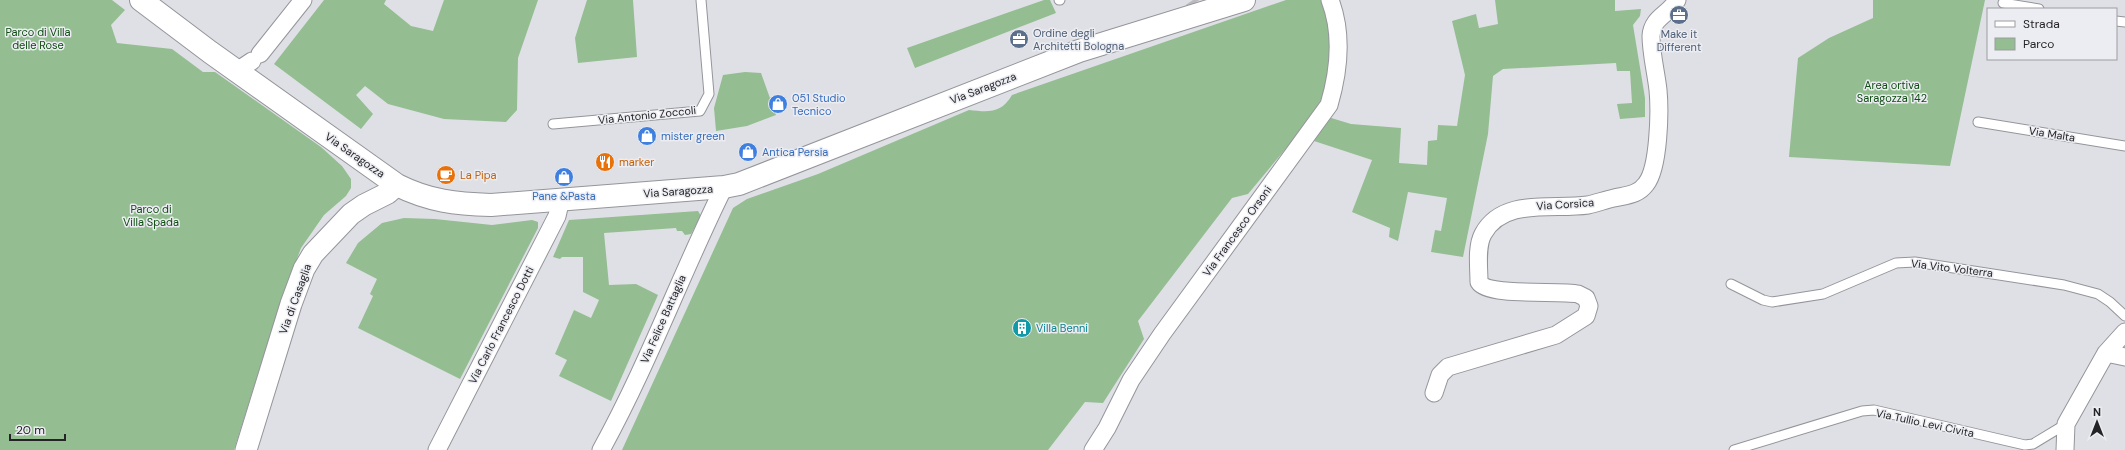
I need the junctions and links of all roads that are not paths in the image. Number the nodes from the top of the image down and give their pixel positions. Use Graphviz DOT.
graph roads {
  1 [pos="141,0"];
  2 [pos="303,0"];
  3 [pos="702,0"];
  4 [pos="1244,0"];
  5 [pos="1330,0"];
  6 [pos="1677,0"];
  7 [pos="2003,3"];
  8 [pos="2033,8"];
  9 [pos="250,62"];
  10 [pos="1978,122"];
  11 [pos="553,124"];
  12 [pos="2125,146"];
  13 [pos="397,185"];
  14 [pos="724,187"];
  15 [pos="561,199"];
  16 [pos="1731,284"];
  17 [pos="2125,316"];
  18 [pos="2125,332"];
  19 [pos="2106,353"];
  20 [pos="2125,357"];
  21 [pos="1434,393"];
  22 [pos="2066,424"];
  23 [pos="2025,448"];
  24 [pos="246,450"];
  25 [pos="437,450"];
  26 [pos="601,450"];
  27 [pos="1093,450"];
  28 [pos="1734,450"];
  29 [pos="2065,450"];
  1 -- 9 [label="main road, Via Saragozza"];
  2 -- 9 [label="street"];
  3 -- 11 [label="lane, Via Antonio Zoccoli"];
  4 -- 14 [label="main road, Via Saragozza"];
  5 -- 27 [label="street, Via Francesco Orsoni"];
  6 -- 21 [label="street, Via Corsica"];
  7 -- 8 [label="lane"];
  9 -- 13 [label="main road, Via Saragozza"];
  10 -- 12 [label="lane, Via Malta"];
  13 -- 15 [label="main road, Via Saragozza"];
  13 -- 24 [label="street, Via di Casaglia"];
  14 -- 15 [label="main road, Via Saragozza"];
  14 -- 26 [label="street, Via Felice Battaglia"];
  15 -- 25 [label="street, Via Carlo Francesco Dotti"];
  16 -- 17 [label="lane, Via Vito Volterra"];
  18 -- 19 [label="street"];
  19 -- 20 [label="street"];
  19 -- 22 [label="street"];
  22 -- 23 [label="lane, Via Tullio Levi Civita"];
  22 -- 29 [label="street"];
  23 -- 28 [label="lane, Via Tullio Levi Civita"];
}
